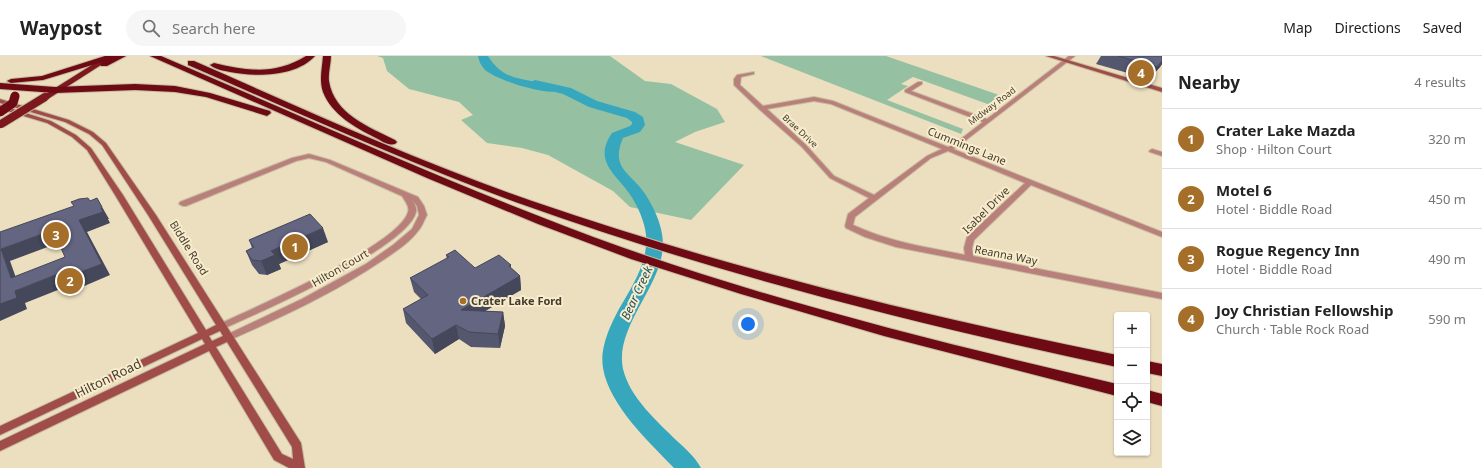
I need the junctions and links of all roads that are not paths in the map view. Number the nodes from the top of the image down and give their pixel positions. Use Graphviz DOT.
graph roads {
  1 [pos="154,56"];
  2 [pos="175,56"];
  3 [pos="189,56"];
  4 [pos="311,56"];
  5 [pos="327,56"];
  6 [pos="1049,56"];
  7 [pos="1072,56"];
  8 [pos="115,57"];
  9 [pos="1066,61"];
  10 [pos="86,71"];
  11 [pos="752,73"];
  12 [pos="0,79"];
  13 [pos="920,83"];
  14 [pos="0,86"];
  15 [pos="0,90"];
  16 [pos="56,90"];
  17 [pos="1162,90"];
  18 [pos="0,101"];
  19 [pos="0,107"];
  20 [pos="761,108"];
  21 [pos="0,112"];
  22 [pos="987,121"];
  23 [pos="1,124"];
  24 [pos="312,126"];
  25 [pos="947,149"];
  26 [pos="1152,151"];
  27 [pos="1162,154"];
  28 [pos="432,166"];
  29 [pos="1030,182"];
  30 [pos="405,196"];
  31 [pos="874,198"];
  32 [pos="183,204"];
  33 [pos="849,226"];
  34 [pos="1162,236"];
  35 [pos="969,259"];
  36 [pos="1162,296"];
  37 [pos="222,326"];
  38 [pos="203,334"];
  39 [pos="229,337"];
  40 [pos="210,345"];
  41 [pos="1114,360"];
  42 [pos="1150,368"];
  43 [pos="1162,370"];
  44 [pos="1114,389"];
  45 [pos="1150,397"];
  46 [pos="1162,400"];
  47 [pos="0,431"];
  48 [pos="0,446"];
  49 [pos="300,468"];
  1 -- 24 [label="highway"];
  2 -- 28 [label="highway"];
  3 -- 4 [label="highway"];
  5 -- 28 [label="highway"];
  6 -- 9 [label="main road"];
  7 -- 9 [label="street, Midway Road"];
  8 -- 10 [label="highway"];
  8 -- 12 [label="highway"];
  9 -- 17 [label="main road"];
  9 -- 22 [label="street, Midway Road"];
  10 -- 16 [label="highway"];
  11 -- 20 [label="street, Brae Drive"];
  13 -- 22 [label="street"];
  14 -- 16 [label="highway"];
  15 -- 21 [label="highway, bridge"];
  16 -- 23 [label="highway, bridge"];
  16 -- 24 [label="highway"];
  18 -- 37 [label="main road, Biddle Road"];
  19 -- 38 [label="main road, Biddle Road"];
  20 -- 25 [label="street, Cummings Lane"];
  20 -- 31 [label="street, Brae Drive"];
  22 -- 25 [label="street, Midway Road"];
  24 -- 44 [label="highway"];
  25 -- 29 [label="street, Cummings Lane"];
  25 -- 31 [label="street, Midway Road"];
  26 -- 27 [label="street"];
  28 -- 41 [label="highway"];
  29 -- 34 [label="street, Cummings Lane"];
  29 -- 35 [label="street, Isabel Drive"];
  30 -- 32 [label="street, Hilton Court"];
  30 -- 37 [label="street, Hilton Court"];
  30 -- 39 [label="street, Hilton Court"];
  31 -- 33 [label="street, Midway Road"];
  33 -- 35 [label="street, Reanna Way"];
  35 -- 36 [label="street, Reanna Way"];
  37 -- 38 [label="main road, Hilton Road"];
  37 -- 39 [label="main road, Biddle Road"];
  38 -- 40 [label="main road, Biddle Road"];
  38 -- 47 [label="main road, Hilton Road"];
  39 -- 40 [label="main road, Hilton Road"];
  39 -- 49 [label="main road, Biddle Road"];
  40 -- 48 [label="main road, Hilton Road"];
  40 -- 49 [label="main road, Biddle Road"];
  42 -- 43 [label="highway"];
  45 -- 46 [label="highway"];
}
